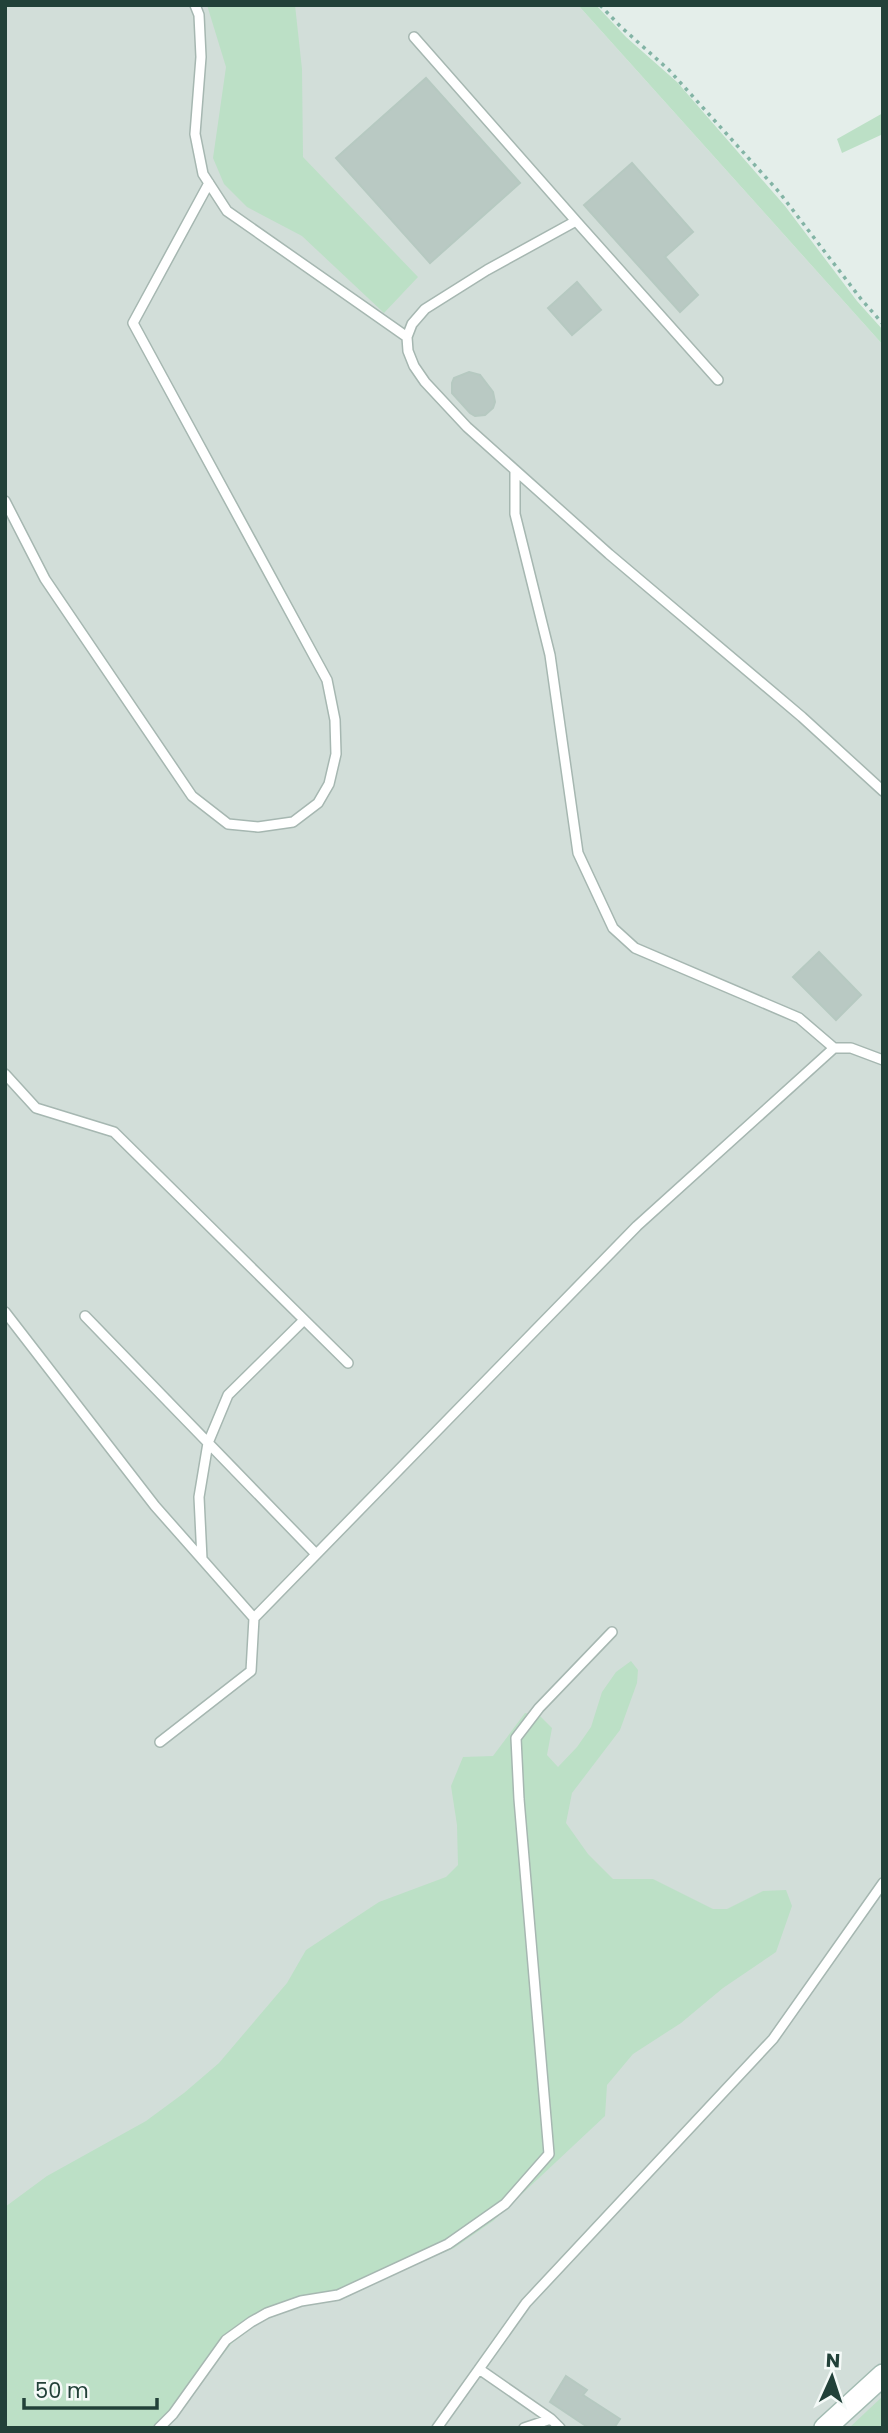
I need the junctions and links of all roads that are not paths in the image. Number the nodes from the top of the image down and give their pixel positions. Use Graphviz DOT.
graph roads {
  1 [pos="195,5"];
  2 [pos="414,37"];
  3 [pos="209,183"];
  4 [pos="576,220"];
  5 [pos="407,337"];
  6 [pos="719,380"];
  7 [pos="515,470"];
  8 [pos="5,501"];
  9 [pos="883,791"];
  10 [pos="834,1048"];
  11 [pos="883,1060"];
  12 [pos="5,1074"];
  13 [pos="5,1312"];
  14 [pos="85,1316"];
  15 [pos="304,1320"];
  16 [pos="348,1363"];
  17 [pos="208,1443"];
  18 [pos="316,1554"];
  19 [pos="202,1559"];
  20 [pos="254,1618"];
  21 [pos="612,1632"];
  22 [pos="160,1742"];
  23 [pos="883,1883"];
  24 [pos="479,2369"];
  25 [pos="883,2375"];
  26 [pos="551,2419"];
  27 [pos="159,2428"];
  28 [pos="437,2428"];
  29 [pos="524,2428"];
  30 [pos="560,2428"];
  31 [pos="825,2428"];
  1 -- 3 [label="lane"];
  2 -- 4 [label="lane"];
  3 -- 5 [label="lane"];
  3 -- 8 [label="lane"];
  4 -- 5 [label="lane"];
  4 -- 6 [label="lane"];
  5 -- 7 [label="lane"];
  7 -- 9 [label="lane"];
  7 -- 10 [label="lane"];
  10 -- 11 [label="lane"];
  10 -- 18 [label="lane"];
  12 -- 15 [label="lane"];
  13 -- 19 [label="lane"];
  14 -- 17 [label="lane"];
  15 -- 16 [label="lane"];
  15 -- 17 [label="lane"];
  17 -- 18 [label="lane"];
  17 -- 19 [label="lane"];
  18 -- 20 [label="lane"];
  19 -- 20 [label="lane"];
  20 -- 22 [label="lane"];
  21 -- 27 [label="lane"];
  23 -- 24 [label="lane"];
  24 -- 26 [label="lane"];
  24 -- 28 [label="lane"];
  25 -- 31 [label="main road"];
  26 -- 29 [label="lane"];
  26 -- 30 [label="lane"];
}
